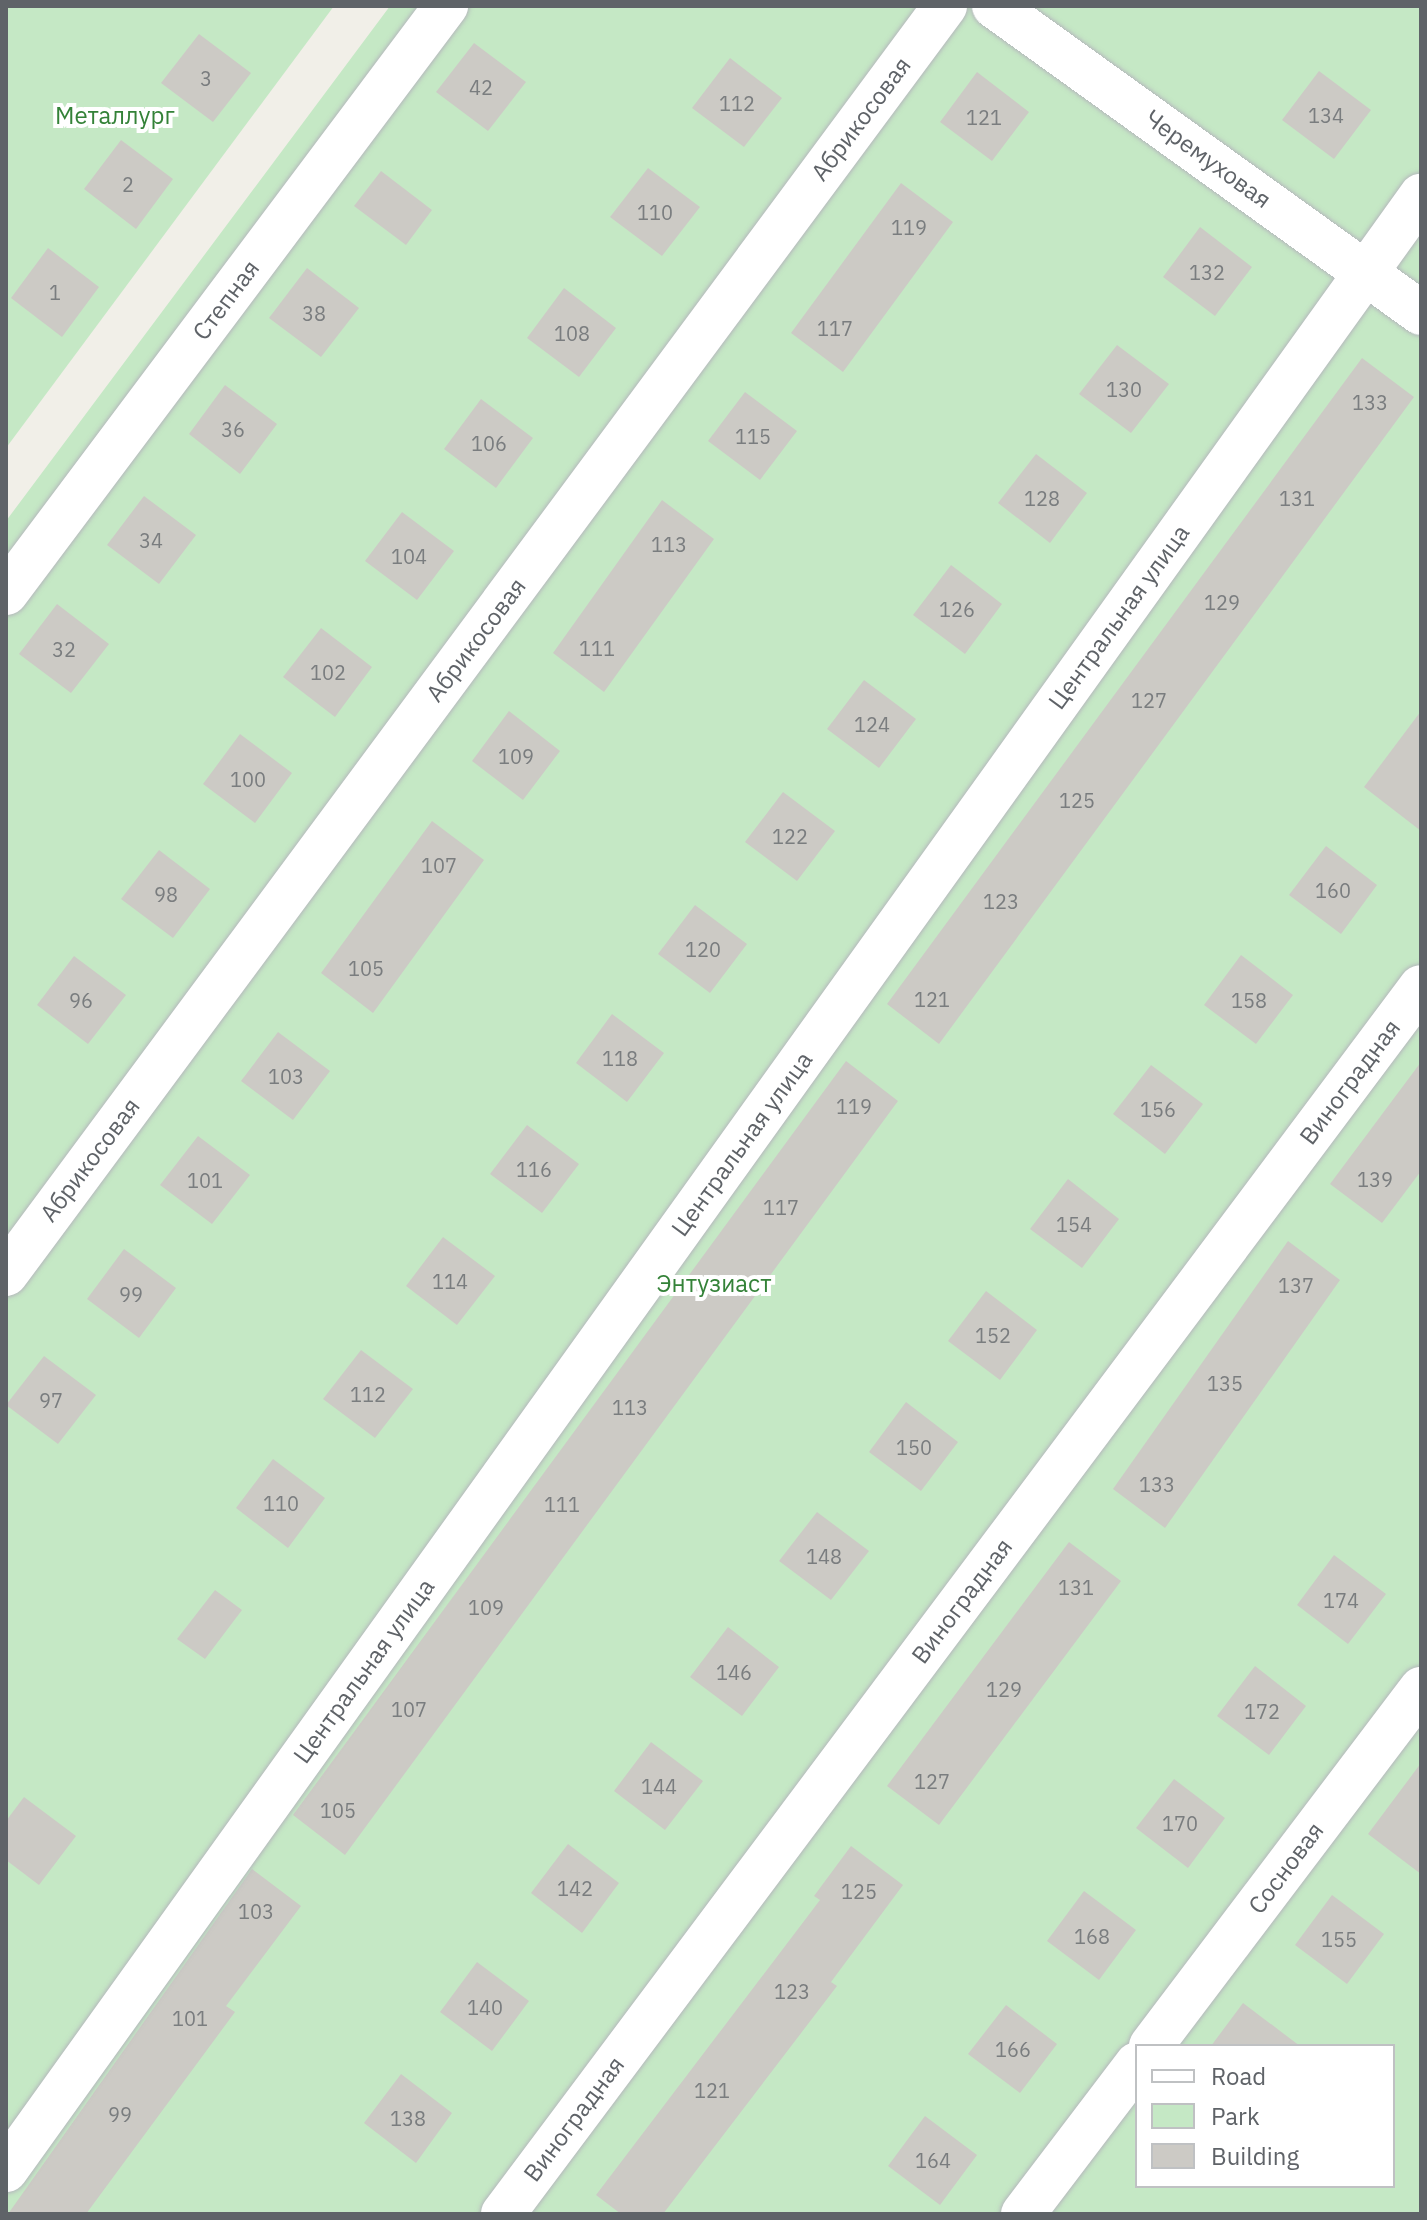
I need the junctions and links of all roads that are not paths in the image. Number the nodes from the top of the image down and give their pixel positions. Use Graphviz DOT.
graph roads {
  1 [pos="446,6"];
  2 [pos="945,6"];
  3 [pos="994,6"];
  4 [pos="1421,196"];
  5 [pos="1366,272"];
  6 [pos="1421,313"];
  7 [pos="6,593"];
  8 [pos="1421,987"];
  9 [pos="6,1274"];
  10 [pos="1421,1689"];
  11 [pos="1153,2044"];
  12 [pos="1135,2067"];
  13 [pos="6,2170"];
  14 [pos="503,2214"];
  15 [pos="1023,2214"];
  1 -- 7 [label="street, Степная"];
  2 -- 9 [label="street, Абрикосовая"];
  3 -- 5 [label="street, Черемуховая"];
  4 -- 5 [label="street, Центральная улица"];
  5 -- 6 [label="street, Черемуховая"];
  5 -- 13 [label="street, Центральная улица"];
  8 -- 14 [label="street, Виноградная"];
  10 -- 11 [label="street, Сосновая"];
  12 -- 15 [label="street"];
}
